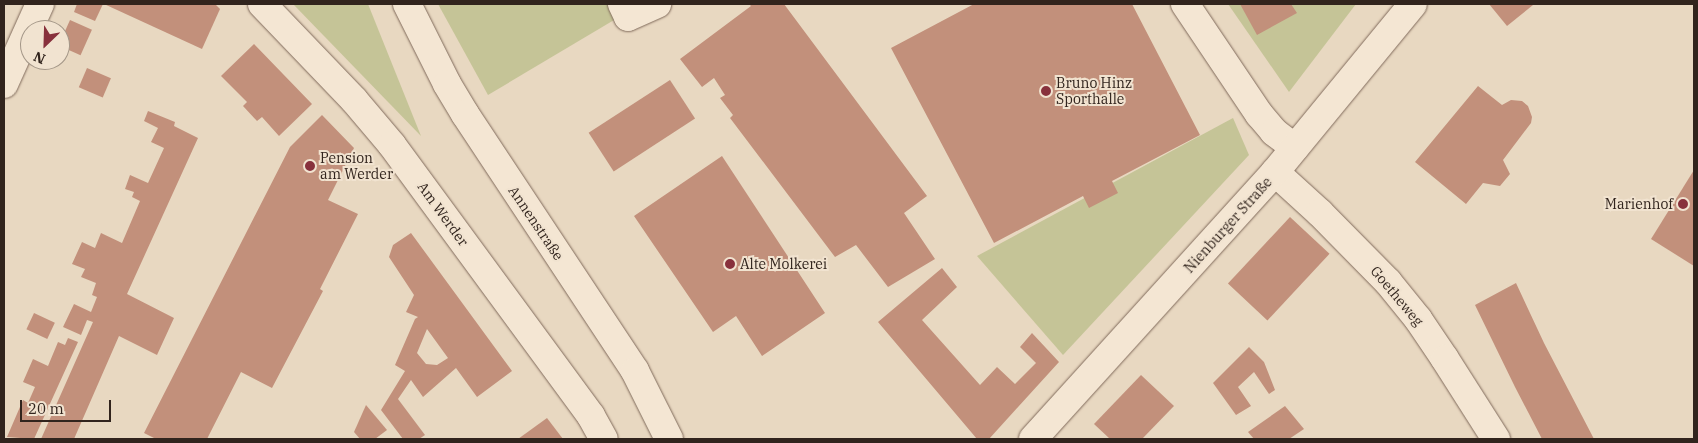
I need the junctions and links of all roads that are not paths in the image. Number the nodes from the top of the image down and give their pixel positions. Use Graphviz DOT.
graph roads {
  1 [pos="40,4"];
  2 [pos="262,4"];
  3 [pos="408,4"];
  4 [pos="622,4"];
  5 [pos="657,4"];
  6 [pos="1185,4"];
  7 [pos="1414,4"];
  8 [pos="4,84"];
  9 [pos="1295,148"];
  10 [pos="1275,172"];
  11 [pos="604,439"];
  12 [pos="669,439"];
  13 [pos="1032,439"];
  14 [pos="1496,439"];
  1 -- 8 [label="street"];
  2 -- 11 [label="street, Am Werder"];
  3 -- 12 [label="street, Annenstraße"];
  4 -- 5 [label="street"];
  6 -- 9 [label="street"];
  7 -- 9 [label="street, Nienburger Straße"];
  9 -- 10 [label="street, Nienburger Straße"];
  10 -- 13 [label="street, Nienburger Straße"];
  10 -- 14 [label="street, Goetheweg"];
}
